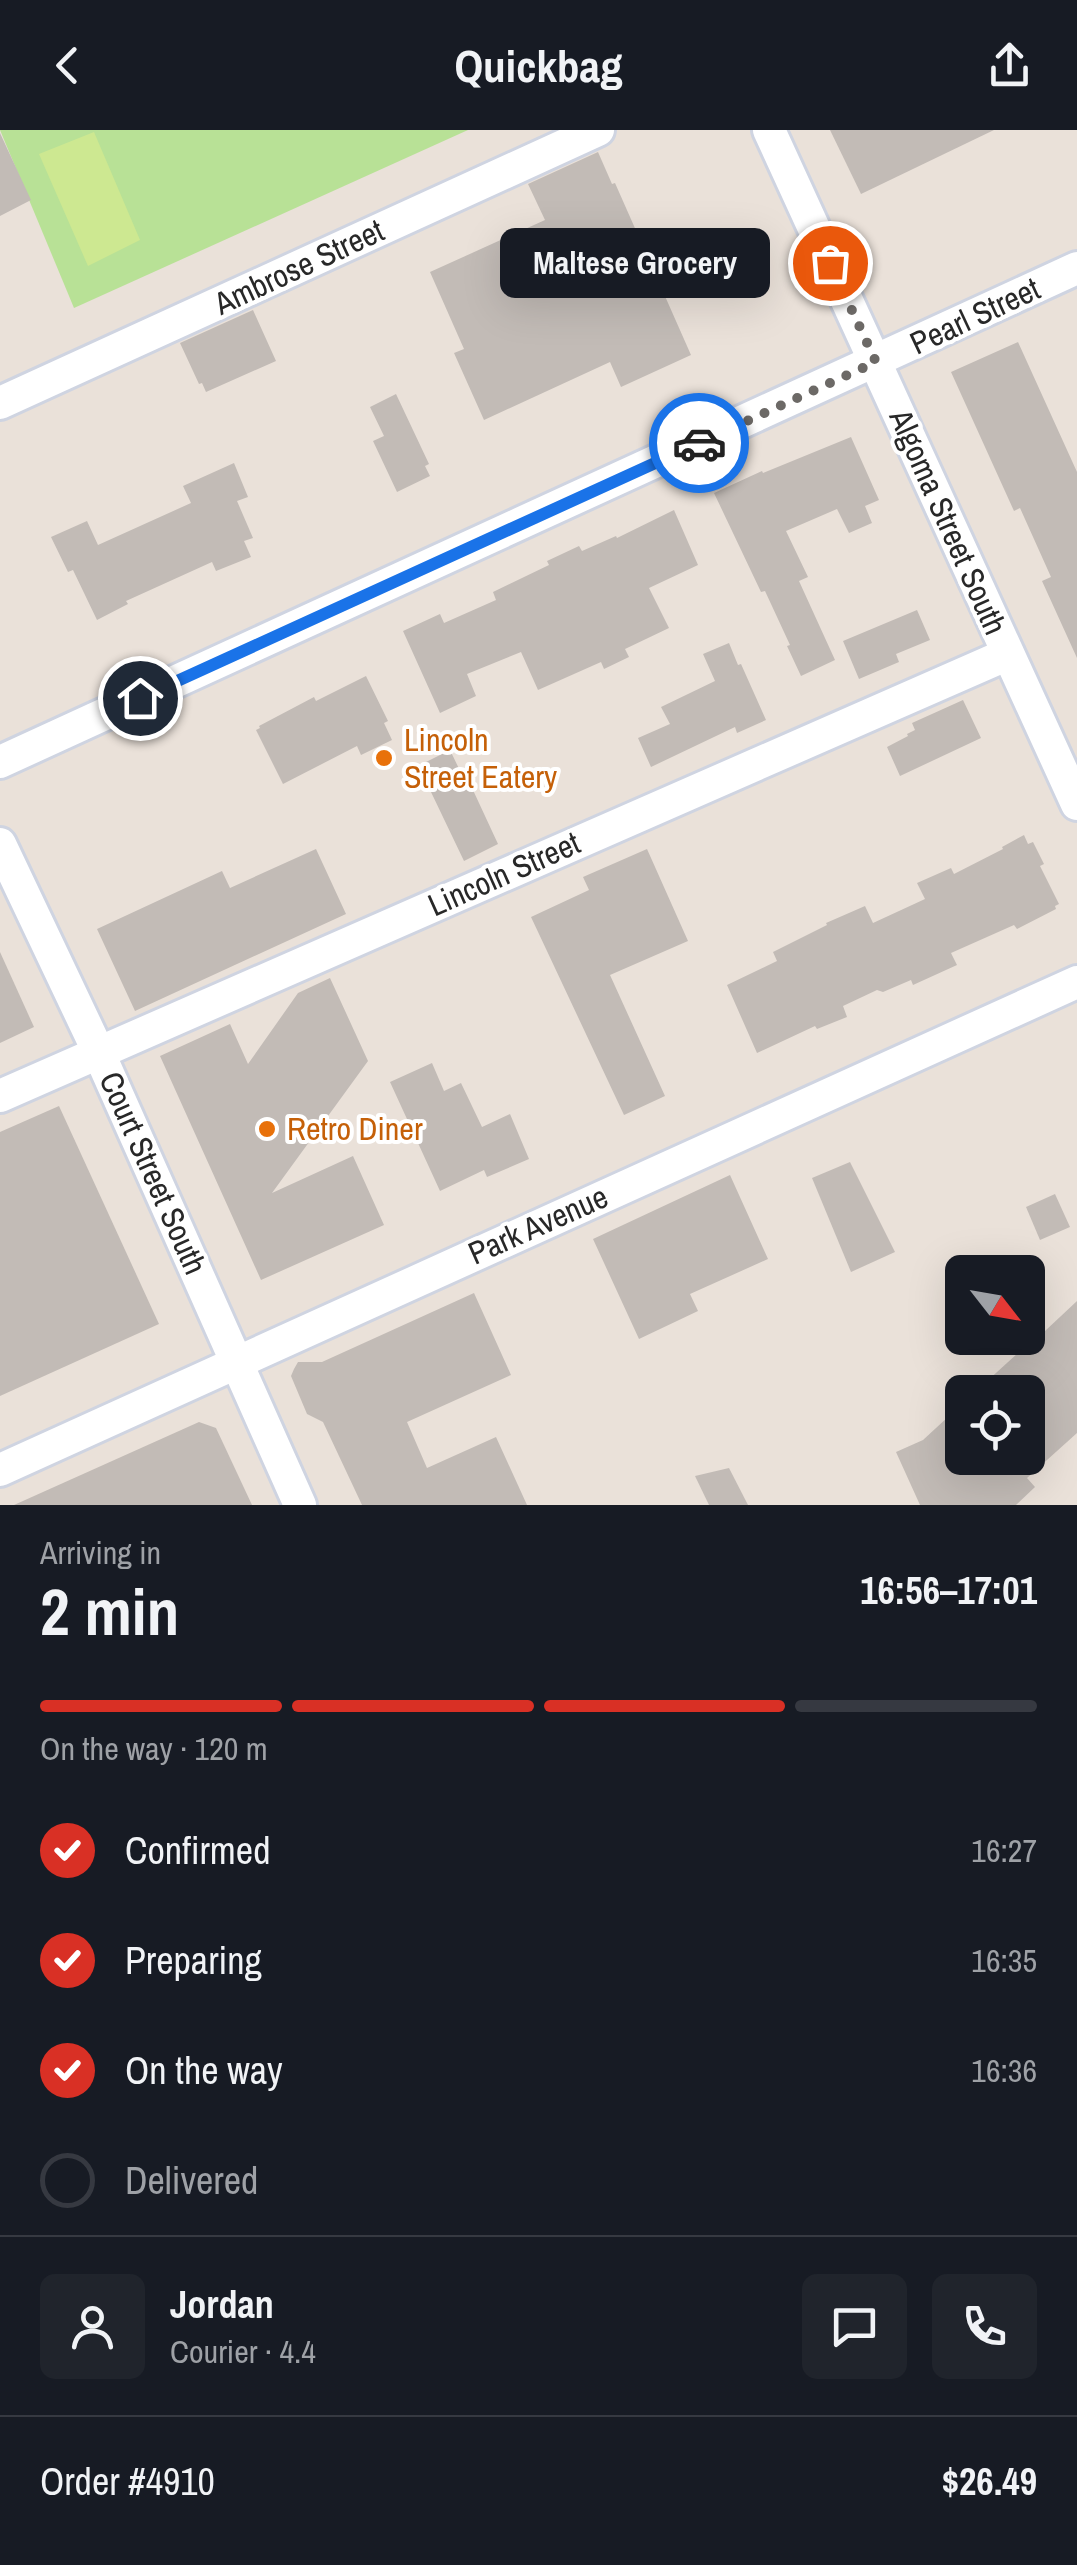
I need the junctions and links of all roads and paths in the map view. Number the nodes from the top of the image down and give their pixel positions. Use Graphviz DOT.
graph roads {
  1 [pos="598,130"];
  2 [pos="770,130"];
  3 [pos="1077,268"];
  4 [pos="876,362"];
  5 [pos="0,404"];
  6 [pos="1008,654"];
  7 [pos="0,762"];
  8 [pos="1077,804"];
  9 [pos="0,844"];
  10 [pos="1077,982"];
  11 [pos="98,1052"];
  12 [pos="0,1096"];
  13 [pos="238,1363"];
  14 [pos="0,1470"];
  15 [pos="300,1505"];
  1 -- 5 [label="street, Ambrose Street"];
  2 -- 4 [label="street, Algoma Street South"];
  3 -- 4 [label="street, Pearl Street"];
  4 -- 6 [label="street, Algoma Street South"];
  4 -- 7 [label="street, Pearl Street"];
  6 -- 8 [label="street, Algoma Street South"];
  6 -- 11 [label="street, Lincoln Street"];
  9 -- 11 [label="street, Court Street South"];
  10 -- 13 [label="street, Park Avenue"];
  11 -- 12 [label="street, Lincoln Street"];
  11 -- 13 [label="street, Court Street South"];
  13 -- 14 [label="street, Park Avenue"];
  13 -- 15 [label="street, Court Street South"];
}
